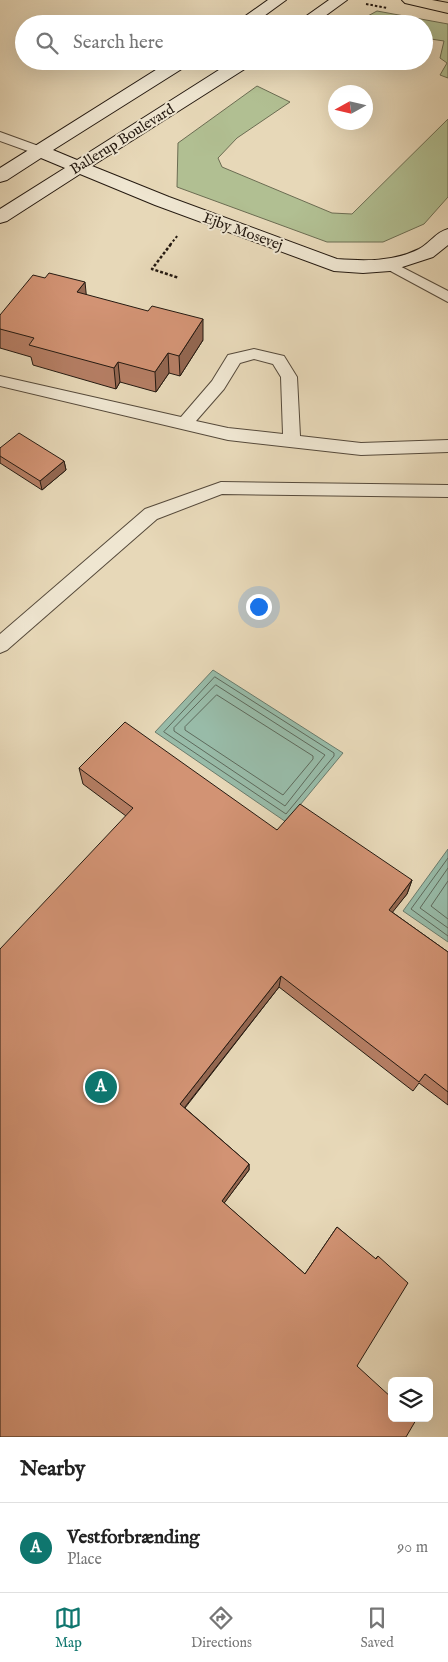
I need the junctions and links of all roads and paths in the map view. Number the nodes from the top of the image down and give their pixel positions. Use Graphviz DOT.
graph roads {
  1 [pos="278,0"];
  2 [pos="339,0"];
  3 [pos="410,0"];
  4 [pos="448,8"];
  5 [pos="255,15"];
  6 [pos="316,15"];
  7 [pos="168,70"];
  8 [pos="230,70"];
  9 [pos="0,136"];
  10 [pos="39,151"];
  11 [pos="78,167"];
  12 [pos="0,176"];
  13 [pos="201,215"];
  14 [pos="0,217"];
  15 [pos="448,235"];
  16 [pos="390,265"];
  17 [pos="179,278"];
  18 [pos="448,297"];
  19 [pos="0,381"];
  20 [pos="184,424"];
  21 [pos="292,441"];
  22 [pos="448,446"];
  23 [pos="448,491"];
  24 [pos="0,645"];
  1 -- 5 [label="street"];
  2 -- 6 [label="street"];
  3 -- 4 [label="main road"];
  7 -- 10 [label="street, Ballerup Boulevard"];
  8 -- 11 [label="street, Ballerup Boulevard"];
  9 -- 10 [label="lane"];
  10 -- 11 [label="street, Ejby Mosevej"];
  10 -- 12 [label="street, Ballerup Boulevard"];
  11 -- 13 [label="street, Ejby Mosevej"];
  11 -- 14 [label="street, Ballerup Boulevard"];
  13 -- 16 [label="street, Ejby Mosevej"];
  13 -- 17 [label="path"];
  15 -- 16 [label="street, Ejby Mosevej"];
  16 -- 18 [label="lane"];
  19 -- 20 [label="lane"];
  20 -- 21 [label="lane"];
  20 -- 21 [label="lane"];
  21 -- 22 [label="lane"];
  23 -- 24 [label="lane"];
}
